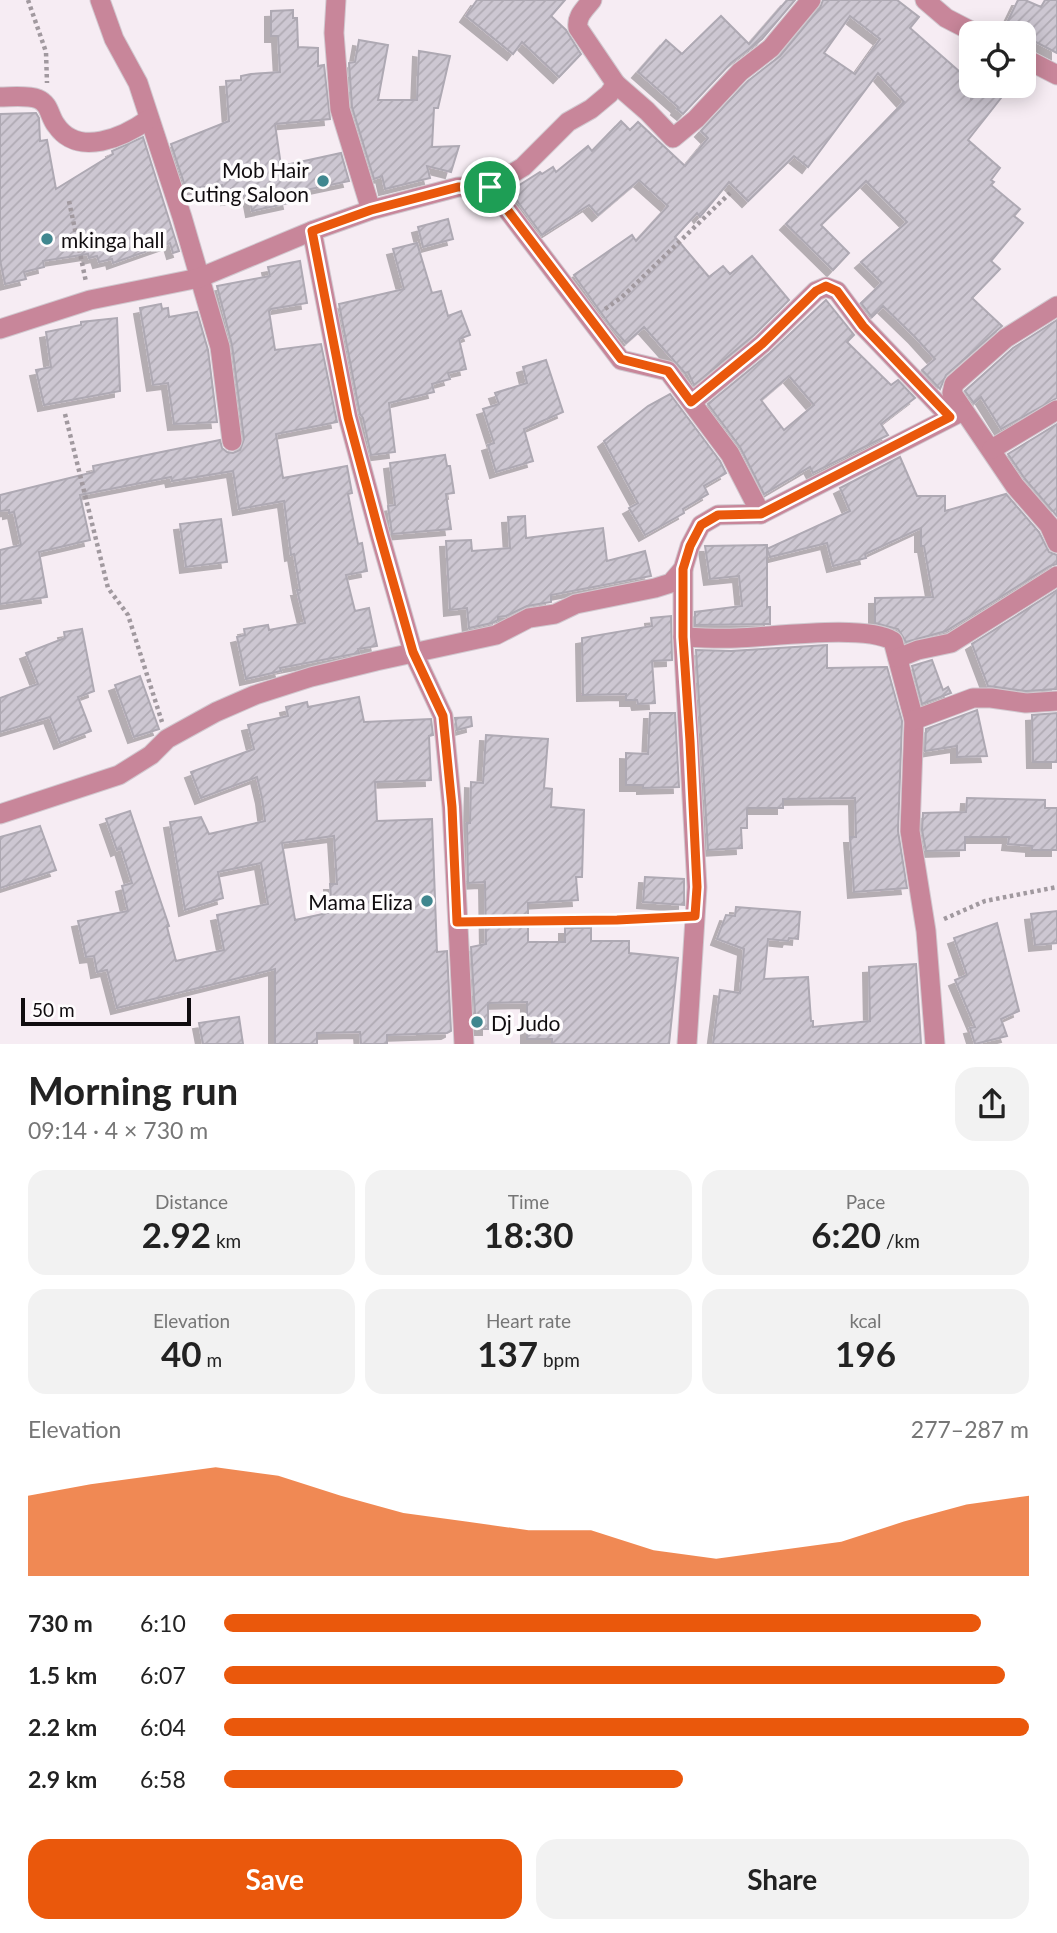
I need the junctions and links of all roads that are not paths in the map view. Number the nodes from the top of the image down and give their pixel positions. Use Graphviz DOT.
graph roads {
  1 [pos="100,0"];
  2 [pos="336,0"];
  3 [pos="592,0"];
  4 [pos="811,0"];
  5 [pos="925,0"];
  6 [pos="959,25"];
  7 [pos="1036,64"];
  8 [pos="1057,75"];
  9 [pos="616,84"];
  10 [pos="0,97"];
  11 [pos="149,119"];
  12 [pos="490,187"];
  13 [pos="371,210"];
  14 [pos="312,231"];
  15 [pos="200,278"];
  16 [pos="1057,306"];
  17 [pos="0,329"];
  18 [pos="691,402"];
  19 [pos="1057,410"];
  20 [pos="957,414"];
  21 [pos="232,442"];
  22 [pos="992,449"];
  23 [pos="761,514"];
  24 [pos="1057,543"];
  25 [pos="683,569"];
  26 [pos="1057,576"];
  27 [pos="683,637"];
  28 [pos="413,652"];
  29 [pos="898,658"];
  30 [pos="1057,701"];
  31 [pos="914,720"];
  32 [pos="0,814"];
  33 [pos="464,1044"];
  34 [pos="687,1044"];
  35 [pos="935,1044"];
  1 -- 11 [label="street"];
  2 -- 13 [label="street"];
  3 -- 9 [label="street"];
  4 -- 9 [label="street"];
  5 -- 6 [label="street"];
  7 -- 8 [label="street"];
  9 -- 12 [label="street"];
  10 -- 11 [label="street"];
  11 -- 15 [label="street"];
  12 -- 13 [label="street"];
  12 -- 18 [label="street"];
  13 -- 14 [label="street"];
  14 -- 15 [label="street"];
  14 -- 28 [label="street"];
  15 -- 17 [label="street"];
  15 -- 21 [label="street"];
  16 -- 20 [label="street"];
  18 -- 20 [label="street"];
  18 -- 23 [label="street"];
  19 -- 22 [label="street"];
  20 -- 22 [label="street"];
  20 -- 23 [label="street"];
  22 -- 24 [label="street"];
  23 -- 25 [label="street"];
  25 -- 27 [label="street"];
  25 -- 28 [label="street"];
  26 -- 29 [label="street"];
  27 -- 29 [label="street"];
  27 -- 34 [label="street"];
  28 -- 32 [label="street"];
  28 -- 33 [label="street"];
  29 -- 31 [label="street"];
  30 -- 31 [label="street"];
  31 -- 35 [label="street"];
}
